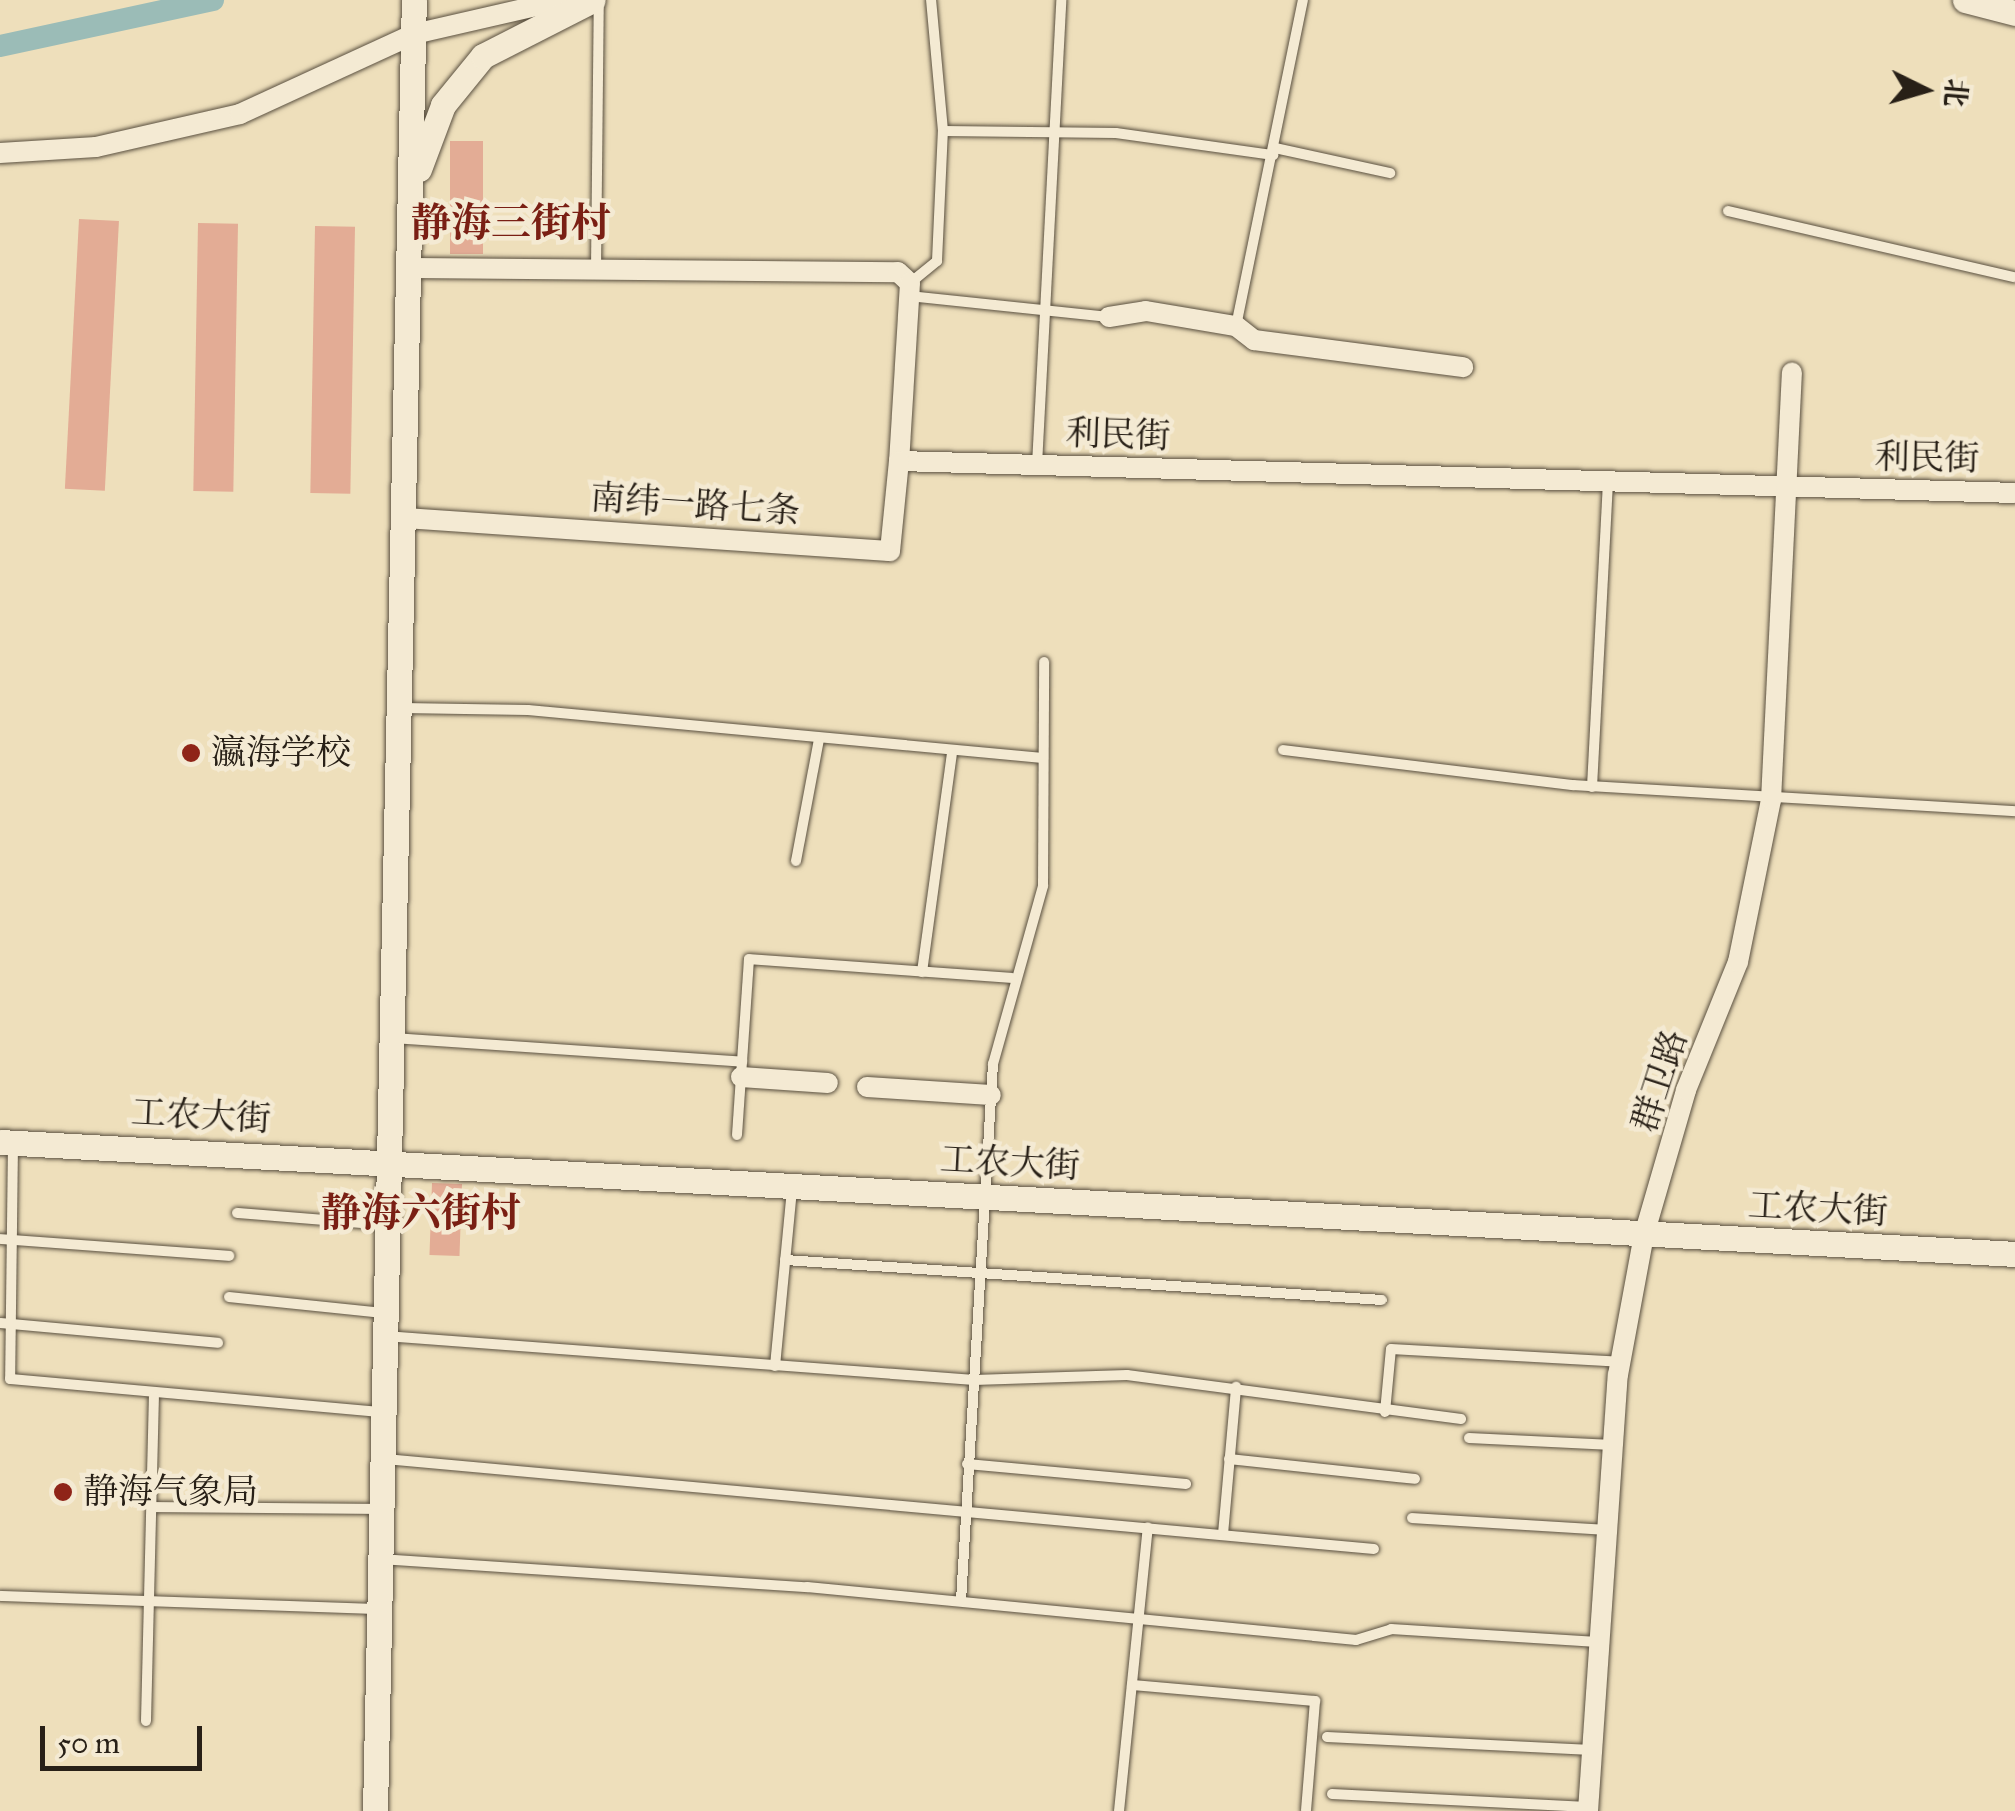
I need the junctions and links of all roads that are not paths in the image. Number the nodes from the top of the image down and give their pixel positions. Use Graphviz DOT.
graph roads {
  1 [pos="563,0"];
  2 [pos="596,0"];
  3 [pos="931,0"];
  4 [pos="1061,0"];
  5 [pos="1304,0"];
  6 [pos="1965,0"];
  7 [pos="414,4"];
  8 [pos="2015,12"];
  9 [pos="414,34"];
  10 [pos="943,131"];
  11 [pos="1060,132"];
  12 [pos="1274,152"];
  13 [pos="0,154"];
  14 [pos="1390,173"];
  15 [pos="414,183"];
  16 [pos="1728,211"];
  17 [pos="412,268"];
  18 [pos="596,270"];
  19 [pos="2015,277"];
  20 [pos="909,289"];
  21 [pos="1051,315"];
  22 [pos="1109,317"];
  23 [pos="1236,326"];
  24 [pos="1463,366"];
  25 [pos="1792,372"];
  26 [pos="899,461"];
  27 [pos="1038,465"];
  28 [pos="1608,482"];
  29 [pos="1791,488"];
  30 [pos="2015,493"];
  31 [pos="404,518"];
  32 [pos="1044,662"];
  33 [pos="399,708"];
  34 [pos="819,739"];
  35 [pos="1284,750"];
  36 [pos="952,753"];
  37 [pos="1043,758"];
  38 [pos="1592,787"];
  39 [pos="1771,800"];
  40 [pos="2015,811"];
  41 [pos="796,861"];
  42 [pos="922,972"];
  43 [pos="1011,978"];
  44 [pos="390,1037"];
  45 [pos="741,1069"];
  46 [pos="828,1083"];
  47 [pos="867,1087"];
  48 [pos="991,1095"];
  49 [pos="737,1135"];
  50 [pos="6,1142"];
  51 [pos="386,1162"];
  52 [pos="792,1186"];
  53 [pos="990,1197"];
  54 [pos="237,1213"];
  55 [pos="386,1225"];
  56 [pos="1644,1235"];
  57 [pos="6,1239"];
  58 [pos="2015,1254"];
  59 [pos="229,1256"];
  60 [pos="785,1260"];
  61 [pos="983,1276"];
  62 [pos="229,1297"];
  63 [pos="1382,1300"];
  64 [pos="5,1323"];
  65 [pos="384,1324"];
  66 [pos="218,1343"];
  67 [pos="1621,1362"];
  68 [pos="775,1366"];
  69 [pos="974,1380"];
  70 [pos="1236,1387"];
  71 [pos="154,1397"];
  72 [pos="382,1412"];
  73 [pos="1384,1412"];
  74 [pos="1461,1419"];
  75 [pos="1470,1438"];
  76 [pos="1613,1445"];
  77 [pos="382,1458"];
  78 [pos="1229,1460"];
  79 [pos="967,1464"];
  80 [pos="1416,1479"];
  81 [pos="1186,1484"];
  82 [pos="152,1507"];
  83 [pos="381,1510"];
  84 [pos="969,1510"];
  85 [pos="1412,1518"];
  86 [pos="1148,1526"];
  87 [pos="1607,1530"];
  88 [pos="1223,1534"];
  89 [pos="1374,1549"];
  90 [pos="380,1559"];
  91 [pos="0,1596"];
  92 [pos="961,1601"];
  93 [pos="150,1603"];
  94 [pos="380,1610"];
  95 [pos="1139,1616"];
  96 [pos="1598,1642"];
  97 [pos="1132,1685"];
  98 [pos="146,1721"];
  99 [pos="1328,1737"];
  100 [pos="1592,1750"];
  101 [pos="1332,1794"];
  102 [pos="1588,1809"];
  103 [pos="375,1811"];
  104 [pos="1120,1811"];
  105 [pos="1306,1811"];
  1 -- 9 [label="street"];
  2 -- 15 [label="street"];
  2 -- 18 [label="lane"];
  3 -- 10 [label="lane"];
  4 -- 11 [label="lane"];
  5 -- 12 [label="lane"];
  6 -- 8 [label="street"];
  7 -- 9 [label="street"];
  9 -- 13 [label="street"];
  9 -- 15 [label="street"];
  10 -- 11 [label="lane"];
  10 -- 20 [label="lane"];
  11 -- 12 [label="lane"];
  11 -- 21 [label="lane"];
  12 -- 14 [label="lane"];
  12 -- 23 [label="lane"];
  15 -- 17 [label="street"];
  16 -- 19 [label="lane"];
  17 -- 18 [label="street"];
  17 -- 31 [label="street"];
  18 -- 20 [label="street"];
  20 -- 21 [label="lane"];
  20 -- 26 [label="street"];
  21 -- 22 [label="lane"];
  21 -- 27 [label="lane"];
  22 -- 23 [label="street"];
  23 -- 24 [label="street"];
  25 -- 29 [label="street, 群卫路"];
  26 -- 27 [label="street, 利民街"];
  26 -- 31 [label="street, 南纬一路七条"];
  27 -- 28 [label="street, 利民街"];
  28 -- 29 [label="street, 利民街"];
  28 -- 38 [label="lane"];
  29 -- 30 [label="street, 利民街"];
  29 -- 39 [label="street, 群卫路"];
  31 -- 33 [label="street"];
  32 -- 37 [label="lane"];
  33 -- 34 [label="lane"];
  33 -- 44 [label="street"];
  34 -- 36 [label="lane"];
  34 -- 41 [label="lane"];
  35 -- 38 [label="lane"];
  36 -- 37 [label="lane"];
  36 -- 42 [label="lane"];
  37 -- 43 [label="lane"];
  38 -- 39 [label="lane"];
  39 -- 40 [label="lane"];
  39 -- 56 [label="street, 群卫路"];
  42 -- 43 [label="lane"];
  42 -- 45 [label="lane"];
  43 -- 48 [label="lane"];
  44 -- 45 [label="lane"];
  44 -- 51 [label="street"];
  45 -- 46 [label="street"];
  45 -- 49 [label="lane"];
  47 -- 48 [label="street"];
  48 -- 53 [label="lane"];
  50 -- 51 [label="street, 工农大街"];
  50 -- 57 [label="lane"];
  51 -- 52 [label="street, 工农大街"];
  51 -- 55 [label="street"];
  52 -- 53 [label="street, 工农大街"];
  52 -- 60 [label="lane"];
  53 -- 56 [label="street, 工农大街"];
  53 -- 61 [label="lane"];
  54 -- 55 [label="lane"];
  55 -- 65 [label="street"];
  56 -- 58 [label="street, 工农大街"];
  56 -- 67 [label="street, 群卫路"];
  57 -- 59 [label="lane"];
  57 -- 64 [label="lane"];
  60 -- 61 [label="lane"];
  60 -- 68 [label="lane"];
  61 -- 63 [label="lane"];
  61 -- 69 [label="lane"];
  62 -- 65 [label="lane"];
  64 -- 66 [label="lane"];
  64 -- 71 [label="lane"];
  65 -- 68 [label="lane"];
  65 -- 72 [label="street"];
  67 -- 73 [label="lane"];
  67 -- 76 [label="street, 群卫路"];
  68 -- 69 [label="lane"];
  69 -- 70 [label="lane"];
  69 -- 79 [label="lane"];
  70 -- 73 [label="lane"];
  70 -- 78 [label="lane"];
  71 -- 72 [label="lane"];
  71 -- 82 [label="lane"];
  72 -- 77 [label="street"];
  73 -- 74 [label="lane"];
  75 -- 76 [label="lane"];
  76 -- 87 [label="street, 群卫路"];
  77 -- 83 [label="street"];
  77 -- 84 [label="lane"];
  78 -- 80 [label="lane"];
  78 -- 88 [label="lane"];
  79 -- 81 [label="lane"];
  79 -- 84 [label="lane"];
  82 -- 83 [label="lane"];
  82 -- 93 [label="lane"];
  83 -- 90 [label="street"];
  84 -- 86 [label="lane"];
  84 -- 92 [label="lane"];
  85 -- 87 [label="lane"];
  86 -- 88 [label="lane"];
  86 -- 95 [label="lane"];
  87 -- 96 [label="street, 群卫路"];
  88 -- 89 [label="lane"];
  90 -- 92 [label="lane"];
  90 -- 94 [label="street"];
  91 -- 93 [label="lane"];
  92 -- 95 [label="lane"];
  93 -- 94 [label="lane"];
  93 -- 98 [label="lane"];
  94 -- 103 [label="street"];
  95 -- 96 [label="lane"];
  95 -- 97 [label="lane"];
  96 -- 100 [label="street, 群卫路"];
  97 -- 104 [label="lane"];
  97 -- 105 [label="lane"];
  99 -- 100 [label="lane"];
  100 -- 102 [label="street, 群卫路"];
  101 -- 102 [label="lane"];
}
